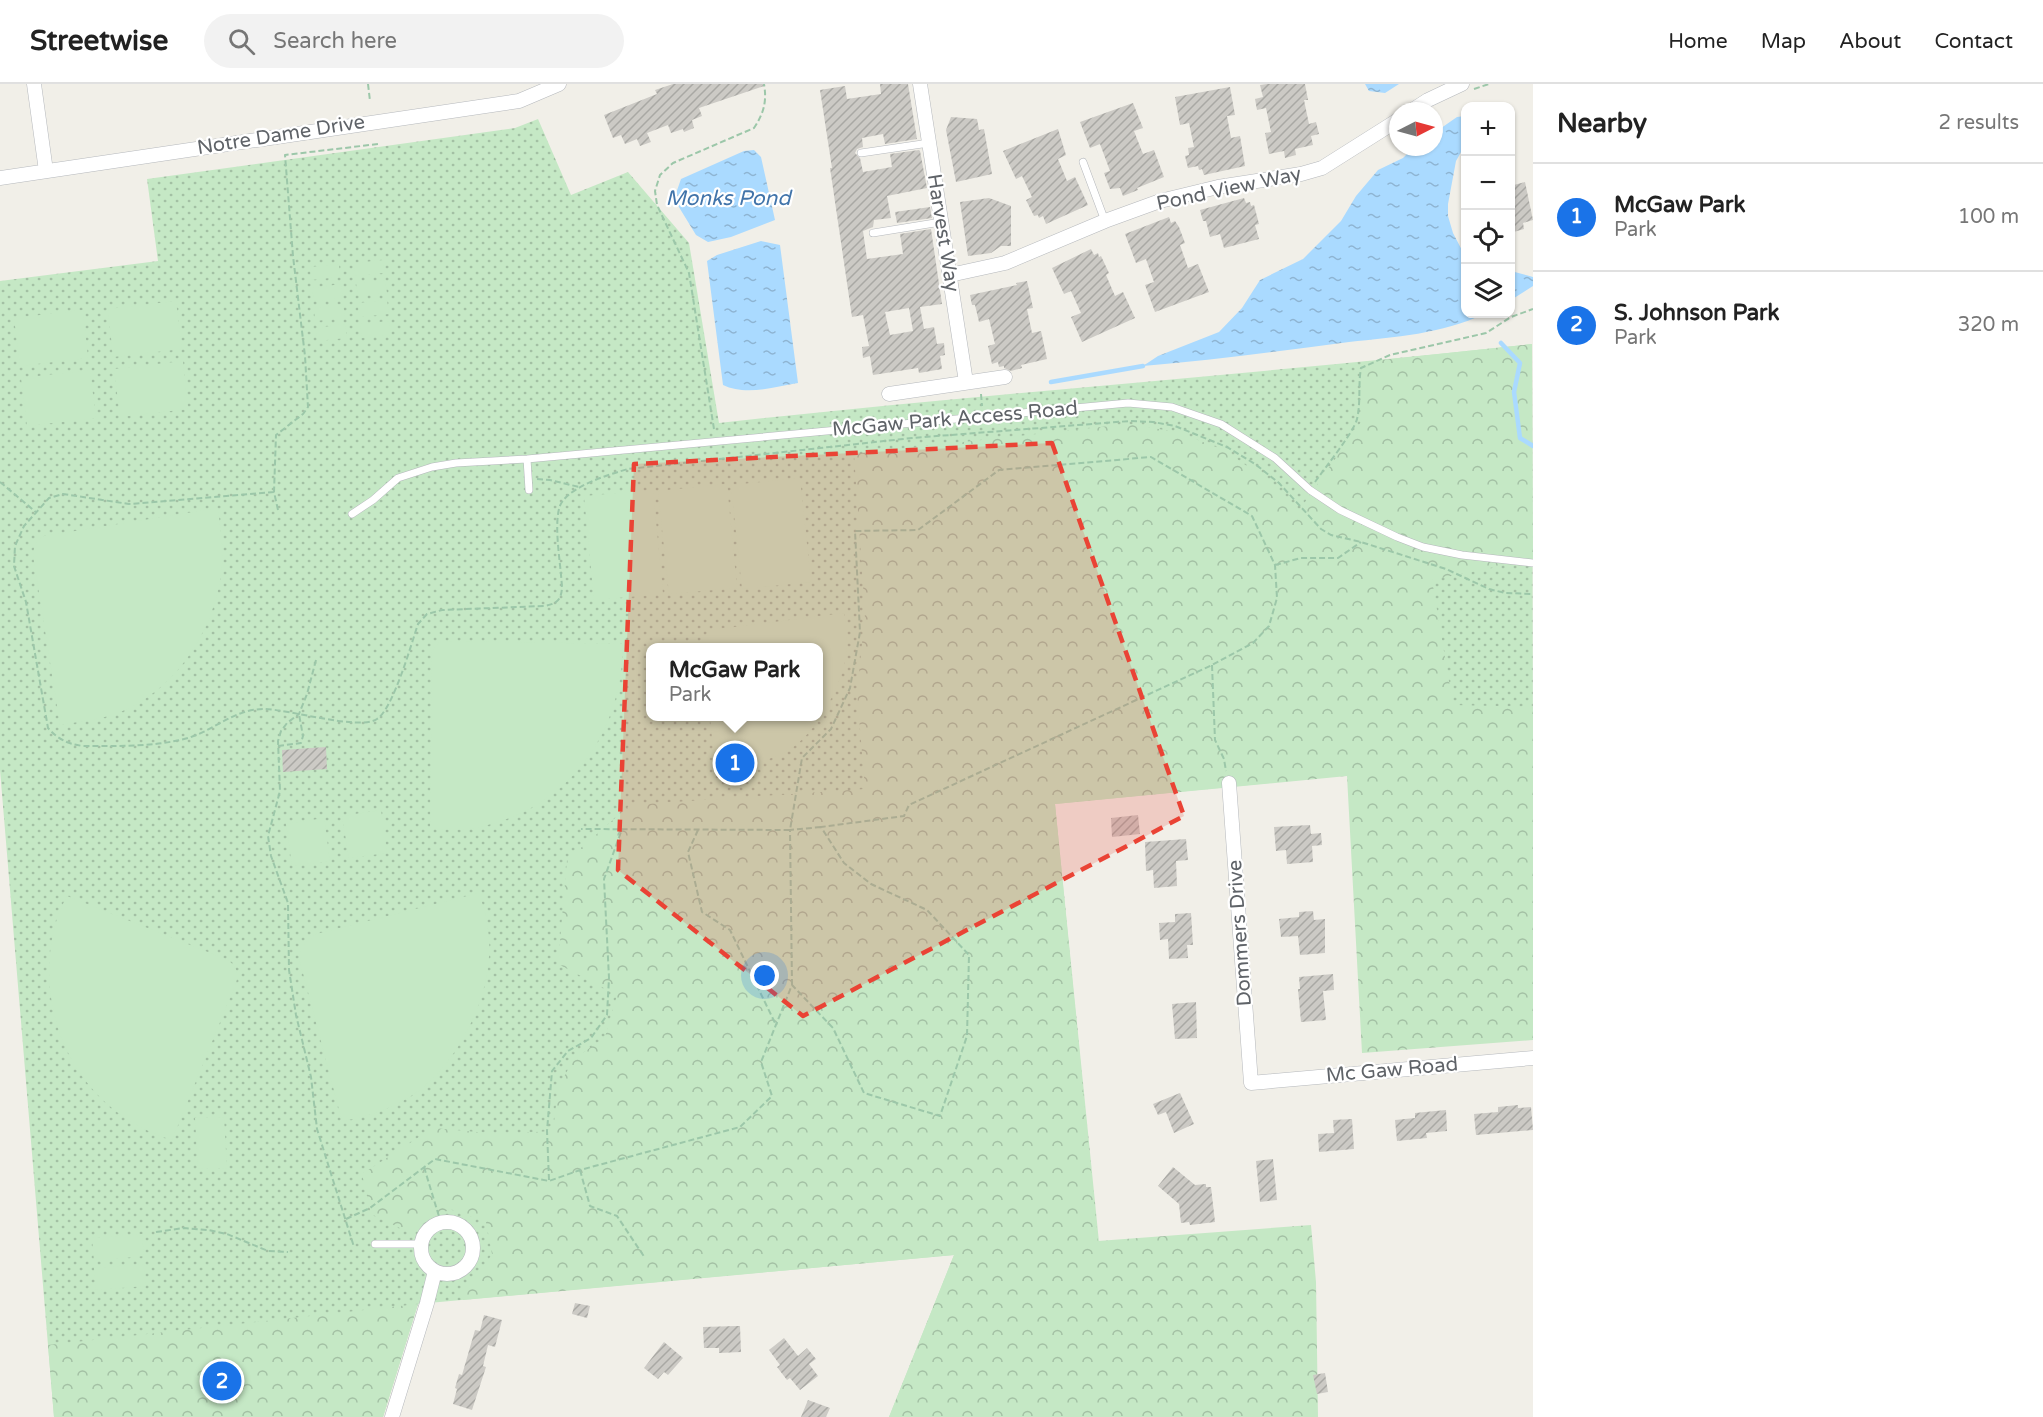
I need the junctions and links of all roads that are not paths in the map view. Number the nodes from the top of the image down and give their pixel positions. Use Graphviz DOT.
graph roads {
  1 [pos="34,84"];
  2 [pos="559,84"];
  3 [pos="920,84"];
  4 [pos="1462,84"];
  5 [pos="1425,102"];
  6 [pos="1389,126"];
  7 [pos="929,143"];
  8 [pos="861,153"];
  9 [pos="1083,162"];
  10 [pos="46,171"];
  11 [pos="0,178"];
  12 [pos="1106,221"];
  13 [pos="941,222"];
  14 [pos="873,233"];
  15 [pos="950,275"];
  16 [pos="1005,377"];
  17 [pos="973,381"];
  18 [pos="889,394"];
  19 [pos="527,459"];
  20 [pos="529,490"];
  21 [pos="352,514"];
  22 [pos="1533,563"];
  23 [pos="1229,783"];
  24 [pos="1533,1058"];
  25 [pos="1251,1083"];
  26 [pos="375,1244"];
  27 [pos="421,1244"];
  28 [pos="435,1271"];
  29 [pos="392,1417"];
  1 -- 10 [label="street"];
  2 -- 10 [label="street, Notre Dame Drive"];
  3 -- 7 [label="street, Harvest Way"];
  4 -- 5 [label="street"];
  6 -- 12 [label="street, Pond View Way"];
  7 -- 8 [label="lane"];
  7 -- 13 [label="street, Harvest Way"];
  9 -- 12 [label="lane"];
  10 -- 11 [label="street, Notre Dame Drive"];
  12 -- 15 [label="street, Pond View Way"];
  13 -- 14 [label="lane"];
  13 -- 15 [label="street, Harvest Way"];
  15 -- 17 [label="street, Harvest Way"];
  16 -- 17 [label="street"];
  17 -- 18 [label="street"];
  19 -- 20 [label="lane"];
  19 -- 21 [label="lane, McGaw Park Access Road"];
  19 -- 22 [label="lane, McGaw Park Access Road"];
  23 -- 25 [label="street, Dommers Drive"];
  24 -- 25 [label="street, Mc Gaw Road"];
  26 -- 27 [label="lane"];
  27 -- 28 [label="street"];
  27 -- 28 [label="street"];
  28 -- 29 [label="street"];
}
